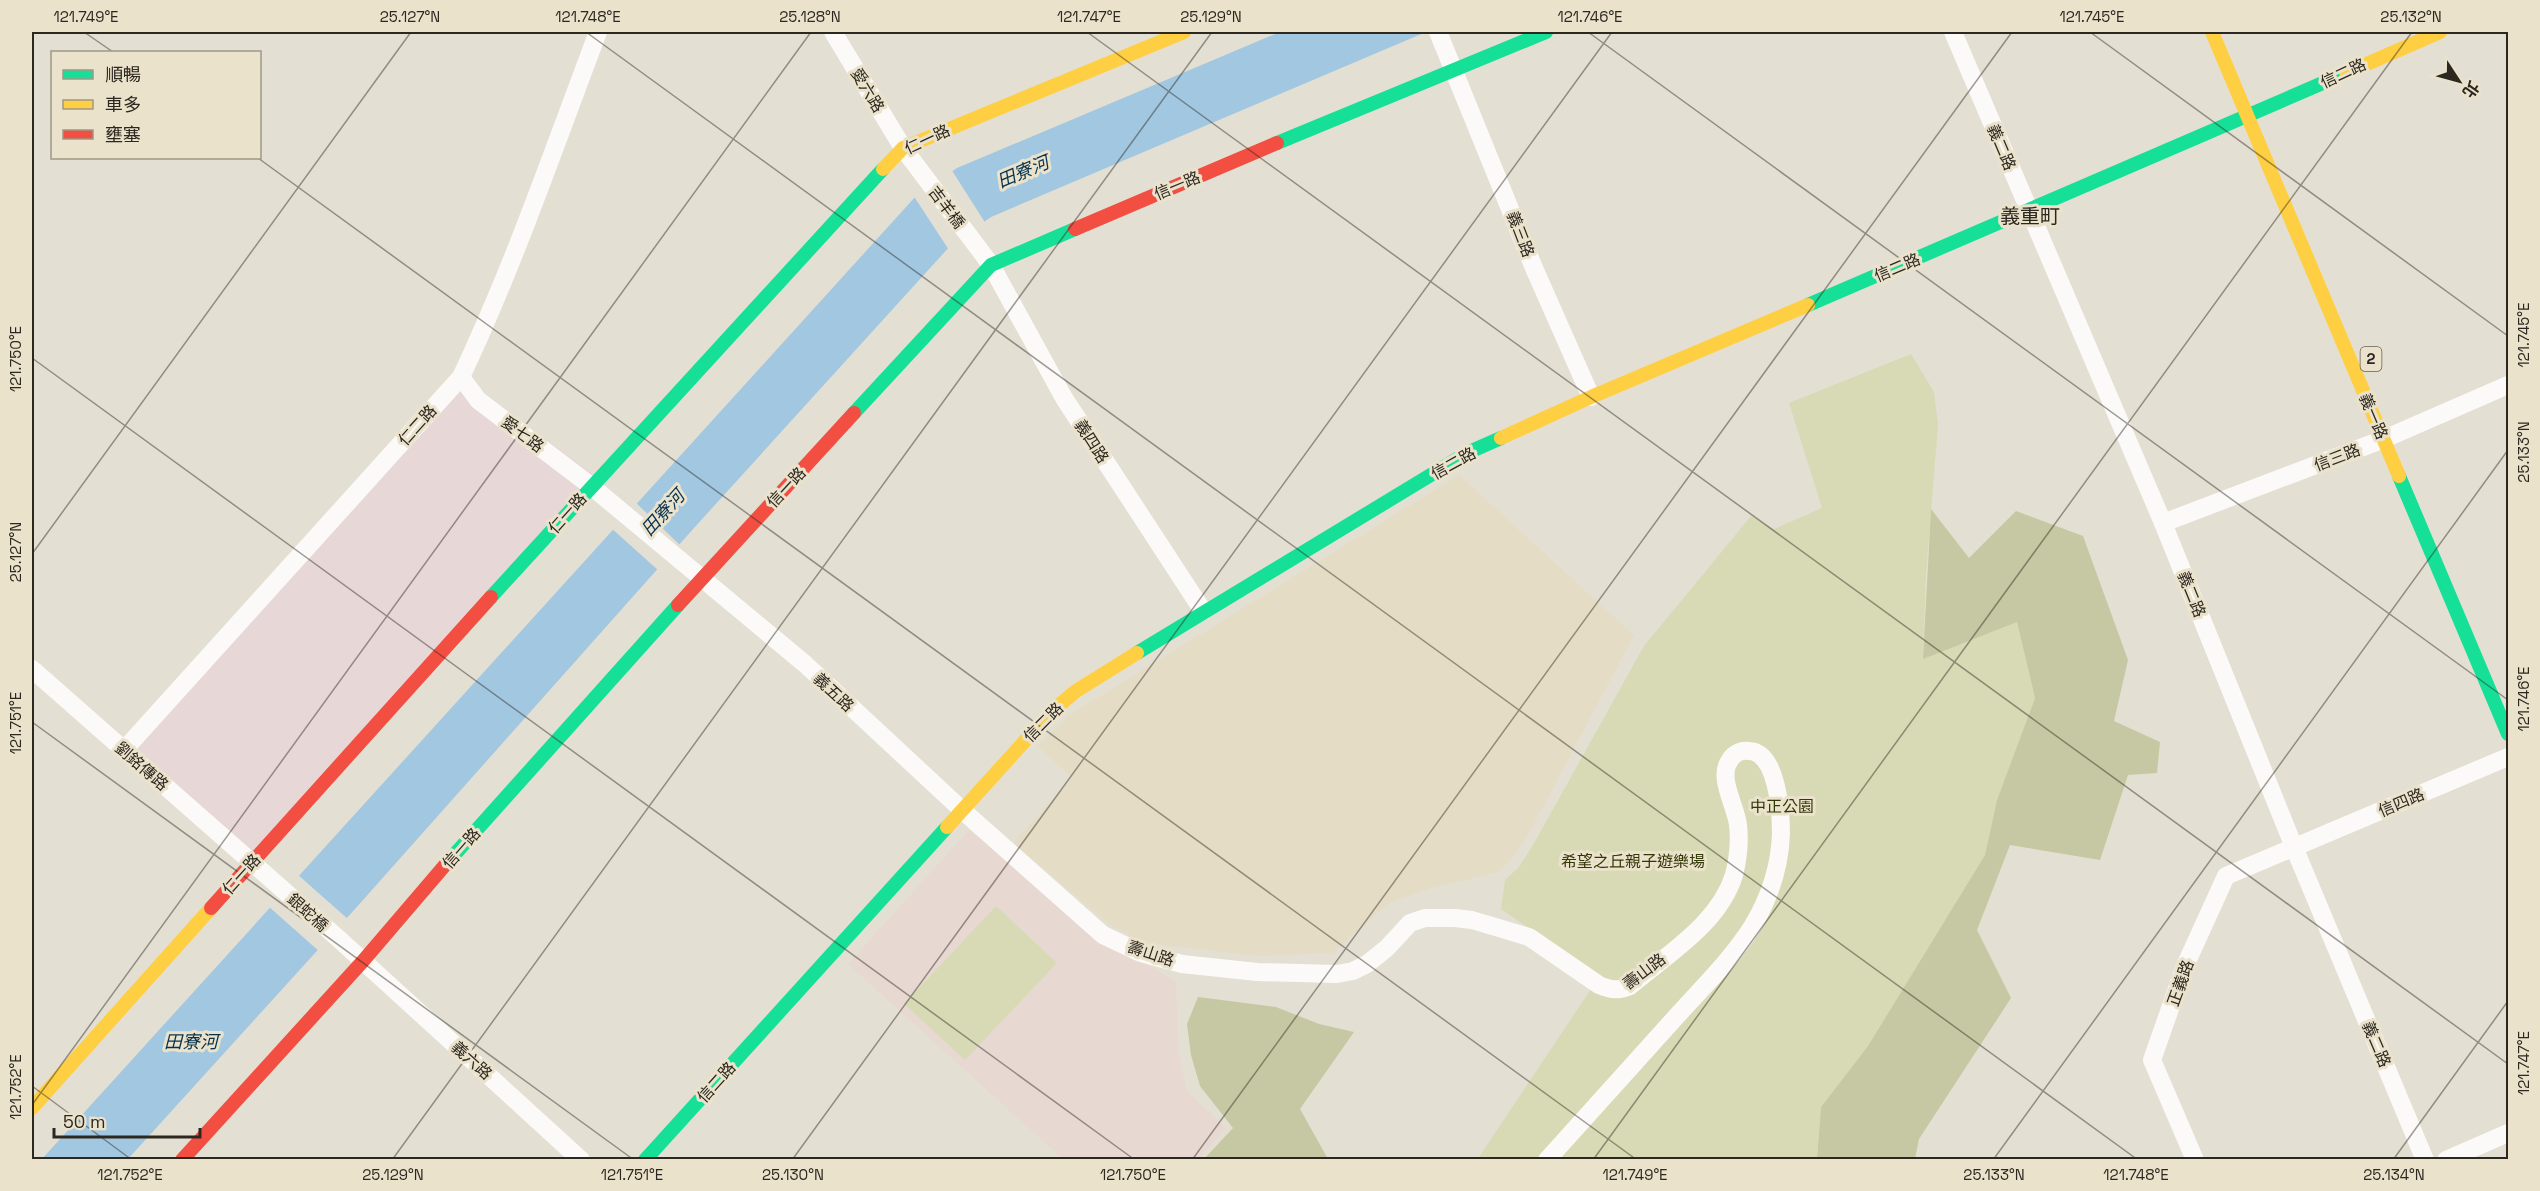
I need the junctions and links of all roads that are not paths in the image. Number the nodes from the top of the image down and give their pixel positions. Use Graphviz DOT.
graph roads {
  1 [pos="598,32"];
  2 [pos="833,32"];
  3 [pos="1184,32"];
  4 [pos="1438,32"];
  5 [pos="1546,32"];
  6 [pos="1953,32"];
  7 [pos="2212,32"];
  8 [pos="2440,32"];
  9 [pos="1454,70"];
  10 [pos="2263,104"];
  11 [pos="2248,116"];
  12 [pos="2271,124"];
  13 [pos="903,148"];
  14 [pos="2028,210"];
  15 [pos="991,265"];
  16 [pos="460,377"];
  17 [pos="2508,385"];
  18 [pos="1591,397"];
  19 [pos="2397,434"];
  20 [pos="591,486"];
  21 [pos="2163,523"];
  22 [pos="703,577"];
  23 [pos="1203,611"];
  24 [pos="32,669"];
  25 [pos="2508,734"];
  26 [pos="124,750"];
  27 [pos="2508,757"];
  28 [pos="962,810"];
  29 [pos="2294,847"];
  30 [pos="252,862"];
  31 [pos="363,961"];
  32 [pos="32,1108"];
  33 [pos="2508,1134"];
  34 [pos="182,1160"];
  35 [pos="581,1160"];
  36 [pos="645,1160"];
  37 [pos="1547,1160"];
  38 [pos="2194,1160"];
  39 [pos="2426,1160"];
  40 [pos="2446,1160"];
  1 -- 16 [label="street, 仁二路"];
  2 -- 13 [label="street, 愛六路"];
  3 -- 13 [label="street, 仁一路"];
  4 -- 9 [label="street, 義三路"];
  5 -- 9 [label="street, 信一路"];
  6 -- 14 [label="street, 義二路"];
  7 -- 11 [label="street, 義一路 / 2"];
  8 -- 10 [label="street, 信二路"];
  9 -- 15 [label="street, 信一路"];
  9 -- 18 [label="street, 義三路"];
  10 -- 11 [label="street, 信二路"];
  10 -- 12 [label="street"];
  11 -- 14 [label="street, 信二路"];
  11 -- 19 [label="street, 義一路 / 2"];
  13 -- 15 [label="street, 吉羊橋"];
  13 -- 20 [label="street, 仁一路"];
  14 -- 18 [label="street, 信二路"];
  14 -- 21 [label="street, 義二路"];
  15 -- 22 [label="street, 信一路"];
  15 -- 23 [label="street, 義四路"];
  16 -- 20 [label="street, 愛七路"];
  16 -- 26 [label="street, 仁二路"];
  17 -- 19 [label="street, 信三路"];
  18 -- 23 [label="street, 信二路"];
  19 -- 21 [label="street, 信三路"];
  19 -- 25 [label="street, 義一路 / 2"];
  20 -- 22 [label="street, 愛七路"];
  20 -- 30 [label="street, 仁一路"];
  21 -- 29 [label="street, 義二路"];
  22 -- 28 [label="street, 義五路"];
  22 -- 31 [label="street, 信一路"];
  23 -- 28 [label="street, 信二路"];
  24 -- 26 [label="street, 劉銘傳路"];
  26 -- 30 [label="street, 劉銘傳路"];
  27 -- 29 [label="street, 信四路"];
  28 -- 36 [label="street, 信二路"];
  28 -- 37 [label="street, 壽山路"];
  29 -- 38 [label="street, 正義路"];
  29 -- 39 [label="street, 義二路"];
  30 -- 31 [label="street, 銀蛇橋"];
  30 -- 32 [label="street, 仁一路"];
  31 -- 34 [label="street, 信一路"];
  31 -- 35 [label="street, 義六路"];
  33 -- 40 [label="street"];
}
